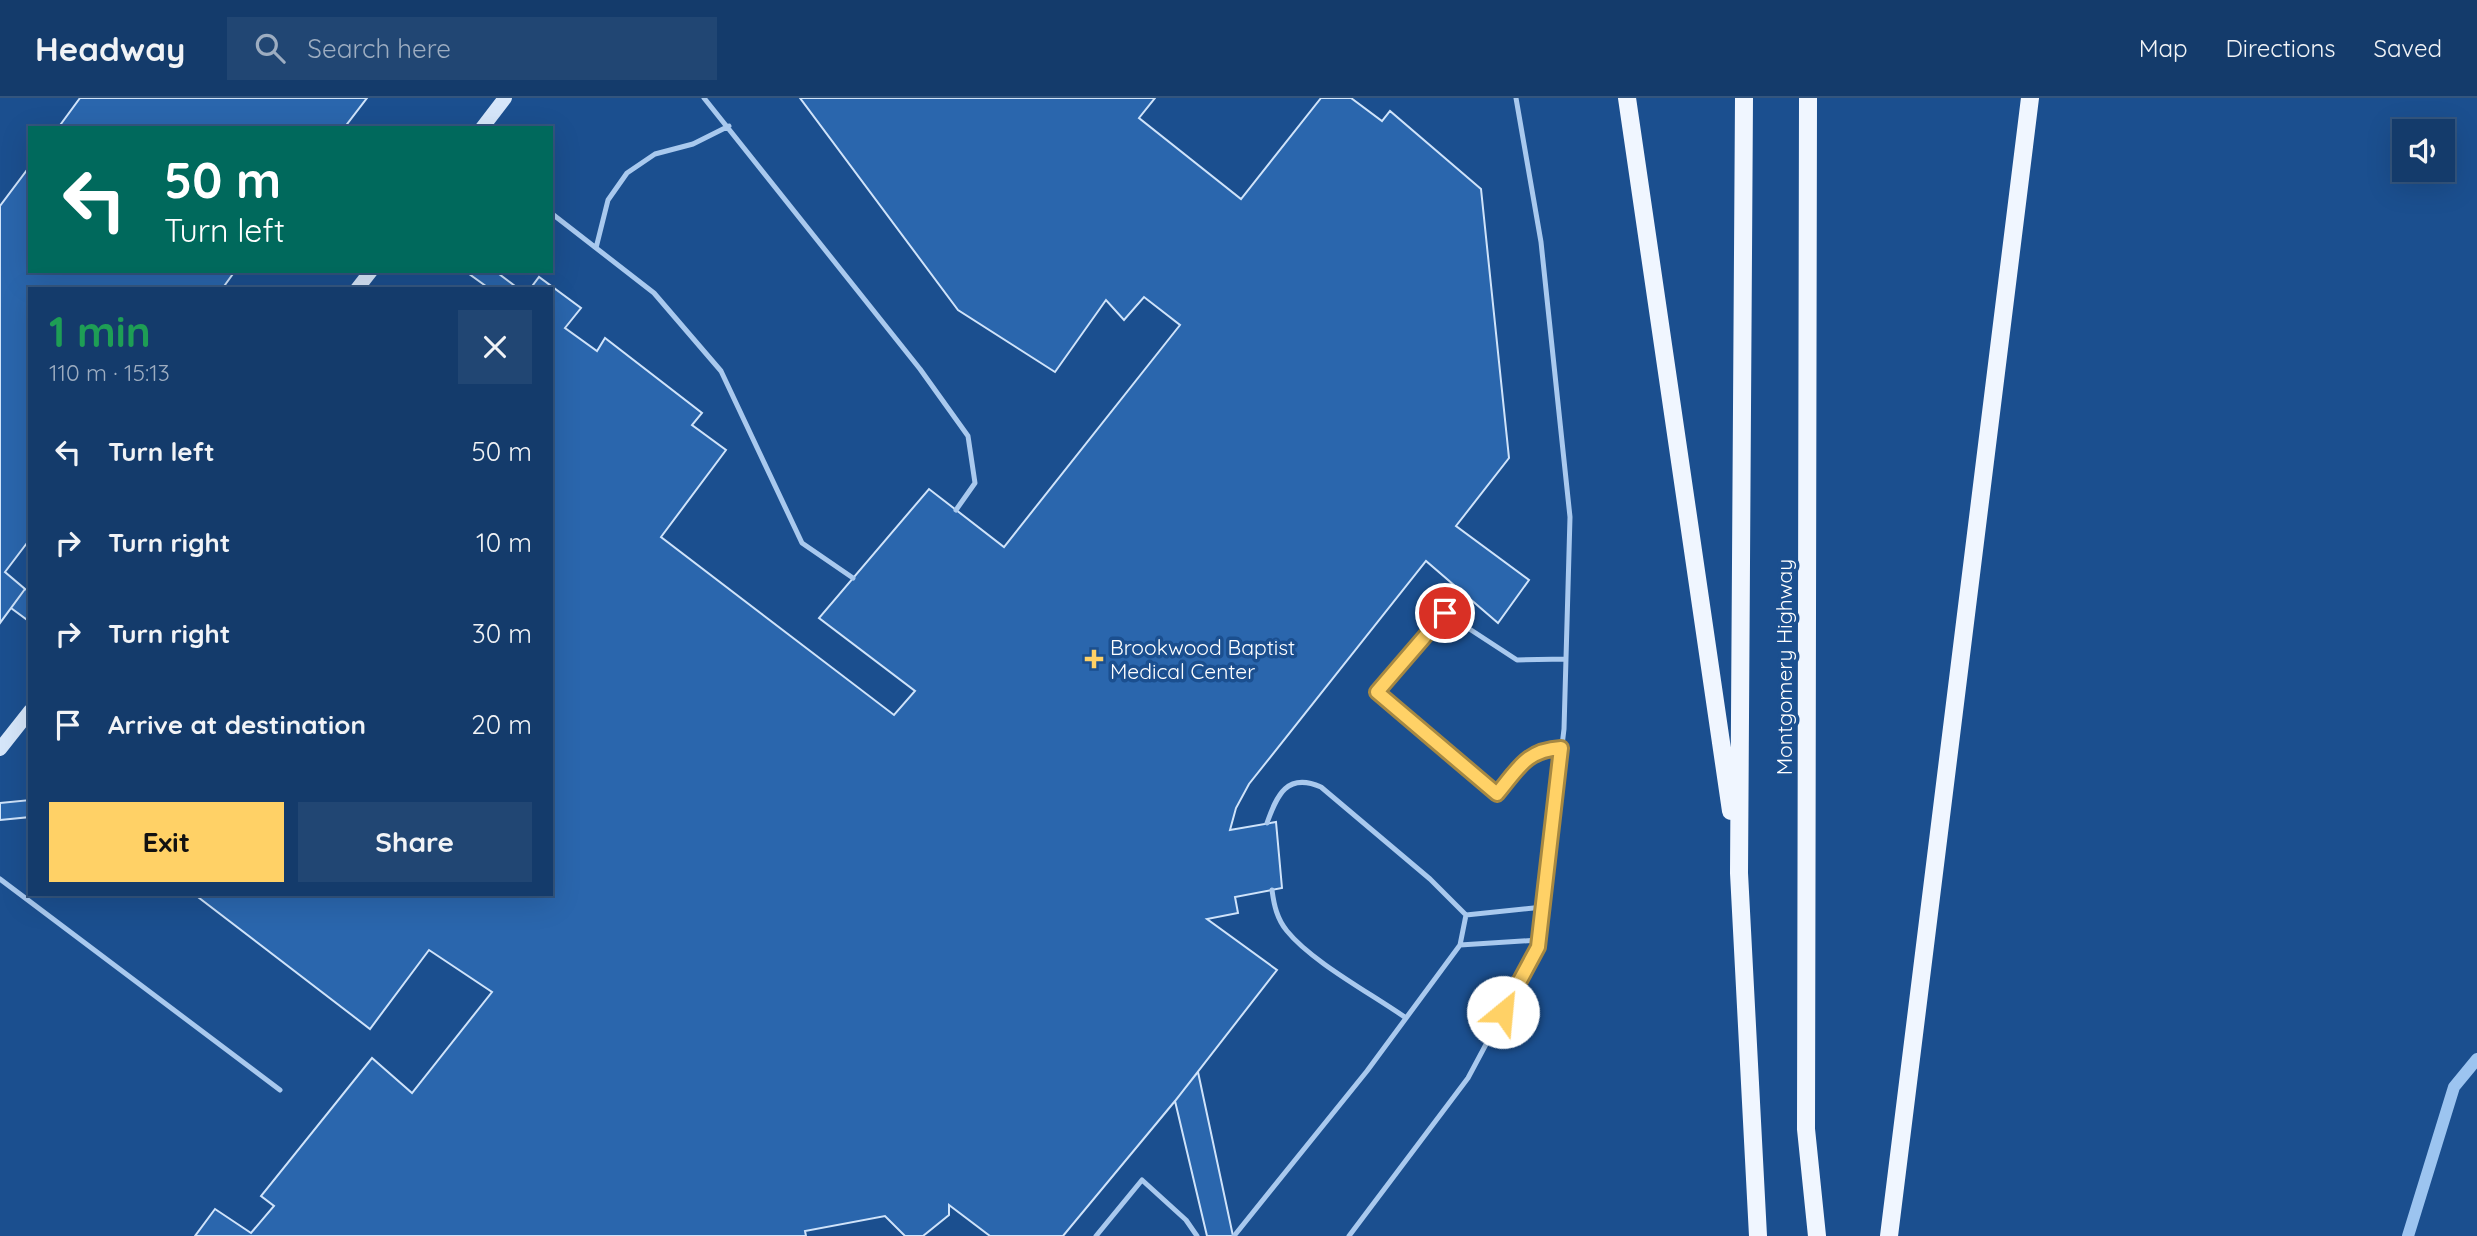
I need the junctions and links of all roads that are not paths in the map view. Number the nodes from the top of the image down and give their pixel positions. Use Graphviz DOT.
graph roads {
  1 [pos="505,98"];
  2 [pos="704,98"];
  3 [pos="1516,98"];
  4 [pos="1626,98"];
  5 [pos="1744,98"];
  6 [pos="1808,98"];
  7 [pos="2031,98"];
  8 [pos="484,126"];
  9 [pos="729,126"];
  10 [pos="553,215"];
  11 [pos="596,248"];
  12 [pos="369,273"];
  13 [pos="359,287"];
  14 [pos="957,510"];
  15 [pos="853,578"];
  16 [pos="1566,659"];
  17 [pos="28,713"];
  18 [pos="1561,748"];
  19 [pos="0,749"];
  20 [pos="1267,824"];
  21 [pos="1739,873"];
  22 [pos="0,879"];
  23 [pos="1272,890"];
  24 [pos="1543,907"];
  25 [pos="1466,915"];
  26 [pos="1539,940"];
  27 [pos="1460,945"];
  28 [pos="1406,1018"];
  29 [pos="280,1090"];
  30 [pos="1097,1236"];
  31 [pos="1197,1236"];
  32 [pos="1234,1236"];
  33 [pos="1349,1236"];
  34 [pos="1758,1236"];
  35 [pos="1817,1236"];
  36 [pos="1889,1236"];
  1 -- 8 [label="street"];
  2 -- 9 [label="lane"];
  3 -- 16 [label="lane"];
  4 -- 21 [label="main road"];
  5 -- 21 [label="main road, Montgomery Highway"];
  6 -- 35 [label="main road, Montgomery Highway"];
  7 -- 36 [label="main road"];
  9 -- 11 [label="lane"];
  9 -- 14 [label="lane"];
  10 -- 11 [label="lane"];
  11 -- 15 [label="lane"];
  12 -- 13 [label="street"];
  16 -- 18 [label="lane"];
  16 -- 18 [label="lane"];
  17 -- 19 [label="street"];
  18 -- 24 [label="lane"];
  20 -- 25 [label="lane"];
  21 -- 34 [label="main road, Montgomery Highway"];
  22 -- 29 [label="lane"];
  23 -- 28 [label="lane"];
  24 -- 25 [label="lane"];
  24 -- 26 [label="lane"];
  25 -- 27 [label="lane"];
  26 -- 27 [label="lane"];
  26 -- 33 [label="lane"];
  27 -- 28 [label="lane"];
  28 -- 32 [label="lane"];
  30 -- 31 [label="lane"];
}
